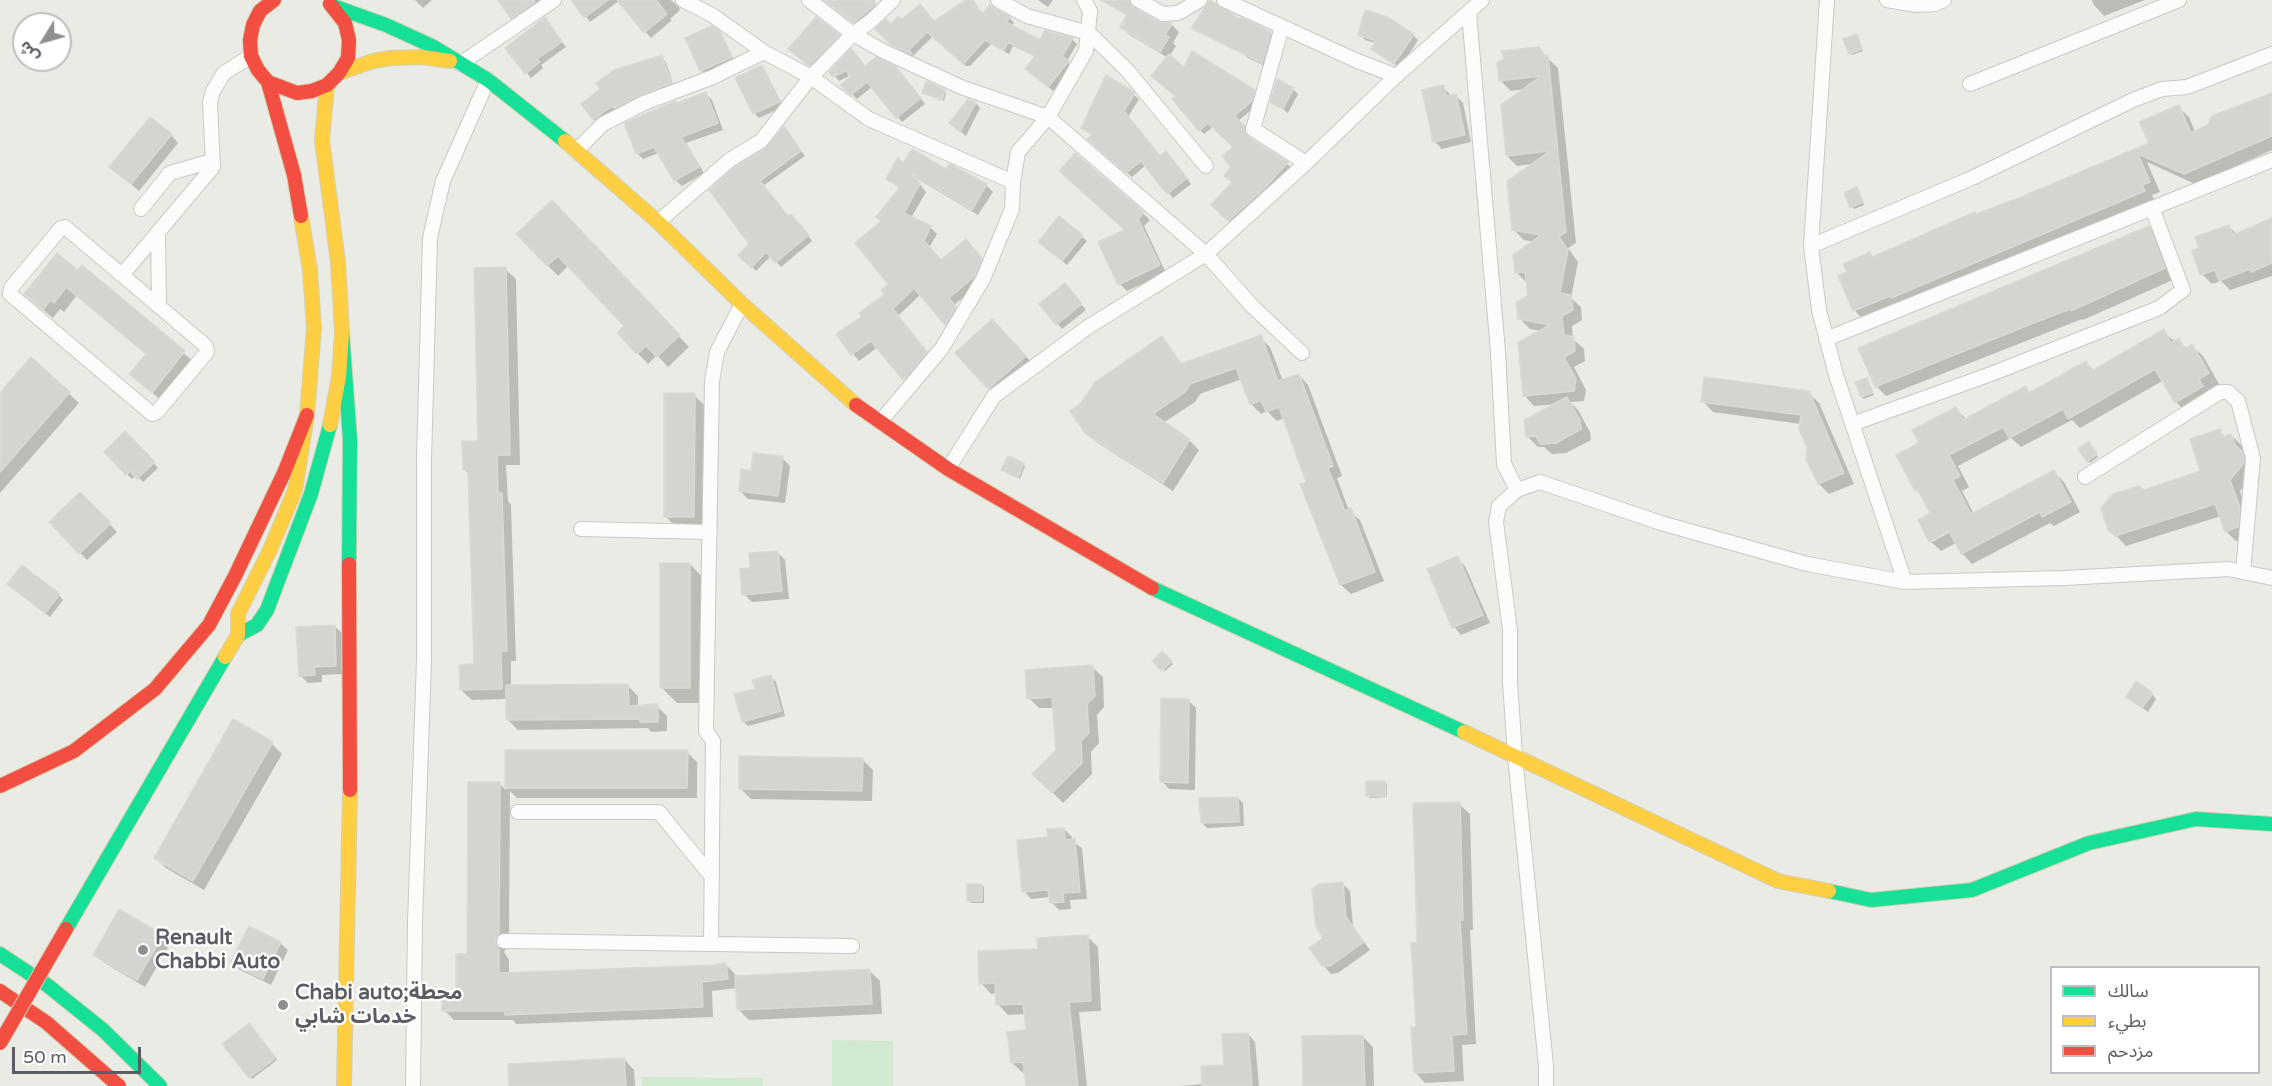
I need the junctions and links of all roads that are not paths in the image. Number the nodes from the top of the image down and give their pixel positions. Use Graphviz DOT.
graph roads {
  1 [pos="274,0"];
  2 [pos="554,0"];
  3 [pos="683,0"];
  4 [pos="809,0"];
  5 [pos="893,0"];
  6 [pos="998,0"];
  7 [pos="1084,0"];
  8 [pos="1138,0"];
  9 [pos="1200,0"];
  10 [pos="1224,0"];
  11 [pos="1482,0"];
  12 [pos="1827,0"];
  13 [pos="1887,0"];
  14 [pos="2179,0"];
  15 [pos="1939,1"];
  16 [pos="333,2"];
  17 [pos="260,6"];
  18 [pos="1469,13"];
  19 [pos="1282,27"];
  20 [pos="1089,33"];
  21 [pos="853,34"];
  22 [pos="764,52"];
  23 [pos="2272,54"];
  24 [pos="251,56"];
  25 [pos="457,63"];
  26 [pos="339,74"];
  27 [pos="1396,76"];
  28 [pos="810,77"];
  29 [pos="488,80"];
  30 [pos="268,82"];
  31 [pos="1970,84"];
  32 [pos="327,85"];
  33 [pos="1048,117"];
  34 [pos="578,150"];
  35 [pos="2272,160"];
  36 [pos="212,161"];
  37 [pos="1306,163"];
  38 [pos="1206,166"];
  39 [pos="1013,182"];
  40 [pos="2152,208"];
  41 [pos="141,209"];
  42 [pos="658,222"];
  43 [pos="158,232"];
  44 [pos="1811,246"];
  45 [pos="1206,254"];
  46 [pos="123,275"];
  47 [pos="742,304"];
  48 [pos="159,306"];
  49 [pos="342,332"];
  50 [pos="1826,339"];
  51 [pos="1302,353"];
  52 [pos="307,415"];
  53 [pos="880,423"];
  54 [pos="1852,424"];
  55 [pos="948,469"];
  56 [pos="2085,477"];
  57 [pos="1517,490"];
  58 [pos="581,529"];
  59 [pos="711,532"];
  60 [pos="2243,572"];
  61 [pos="2272,578"];
  62 [pos="1905,582"];
  63 [pos="238,635"];
  64 [pos="1515,756"];
  65 [pos="0,786"];
  66 [pos="518,812"];
  67 [pos="2272,824"];
  68 [pos="712,877"];
  69 [pos="504,941"];
  70 [pos="711,944"];
  71 [pos="852,946"];
  72 [pos="0,954"];
  73 [pos="0,991"];
  74 [pos="0,1043"];
  75 [pos="86,1056"];
  76 [pos="104,1086"];
  77 [pos="119,1086"];
  78 [pos="160,1086"];
  79 [pos="344,1086"];
  80 [pos="413,1086"];
  81 [pos="1546,1086"];
  1 -- 17 [label="main road"];
  2 -- 25 [label="street"];
  3 -- 22 [label="street"];
  4 -- 21 [label="street"];
  5 -- 21 [label="street"];
  6 -- 20 [label="street"];
  7 -- 20 [label="street"];
  8 -- 9 [label="street"];
  10 -- 19 [label="street"];
  11 -- 18 [label="street"];
  12 -- 44 [label="street"];
  13 -- 15 [label="street"];
  14 -- 31 [label="street"];
  16 -- 25 [label="main road"];
  16 -- 26 [label="main road"];
  17 -- 24 [label="main road"];
  18 -- 27 [label="street"];
  18 -- 57 [label="street"];
  19 -- 27 [label="street"];
  19 -- 37 [label="street"];
  20 -- 33 [label="street"];
  20 -- 38 [label="street"];
  21 -- 28 [label="street"];
  21 -- 33 [label="street"];
  22 -- 28 [label="street"];
  22 -- 34 [label="street"];
  23 -- 44 [label="street"];
  24 -- 30 [label="main road"];
  24 -- 36 [label="street"];
  25 -- 26 [label="main road"];
  25 -- 29 [label="main road"];
  26 -- 32 [label="main road"];
  27 -- 37 [label="street"];
  28 -- 39 [label="street"];
  28 -- 42 [label="street"];
  29 -- 34 [label="main road"];
  29 -- 80 [label="street"];
  30 -- 32 [label="main road"];
  30 -- 52 [label="main road"];
  32 -- 49 [label="main road"];
  33 -- 39 [label="street"];
  33 -- 45 [label="street"];
  34 -- 42 [label="main road"];
  35 -- 40 [label="street"];
  36 -- 41 [label="street"];
  36 -- 43 [label="street"];
  37 -- 45 [label="street"];
  39 -- 53 [label="street"];
  40 -- 50 [label="street"];
  40 -- 54 [label="street"];
  42 -- 47 [label="main road"];
  43 -- 46 [label="street"];
  43 -- 48 [label="street"];
  44 -- 50 [label="street"];
  45 -- 51 [label="street"];
  45 -- 55 [label="street"];
  46 -- 48 [label="street"];
  46 -- 48 [label="street"];
  47 -- 53 [label="main road"];
  47 -- 59 [label="street"];
  49 -- 63 [label="main road"];
  49 -- 79 [label="main road"];
  50 -- 54 [label="street"];
  52 -- 63 [label="main road"];
  52 -- 65 [label="main road"];
  53 -- 55 [label="main road"];
  54 -- 62 [label="street"];
  55 -- 64 [label="main road"];
  56 -- 60 [label="street"];
  57 -- 62 [label="street"];
  57 -- 64 [label="street"];
  58 -- 59 [label="street"];
  59 -- 68 [label="street"];
  60 -- 61 [label="street"];
  60 -- 62 [label="street"];
  63 -- 74 [label="main road, bridge"];
  64 -- 67 [label="main road"];
  64 -- 81 [label="street"];
  66 -- 68 [label="street"];
  68 -- 70 [label="street"];
  69 -- 70 [label="street"];
  70 -- 71 [label="street"];
  72 -- 78 [label="main road"];
  73 -- 75 [label="main road"];
  75 -- 76 [label="main road"];
  75 -- 77 [label="main road"];
}
